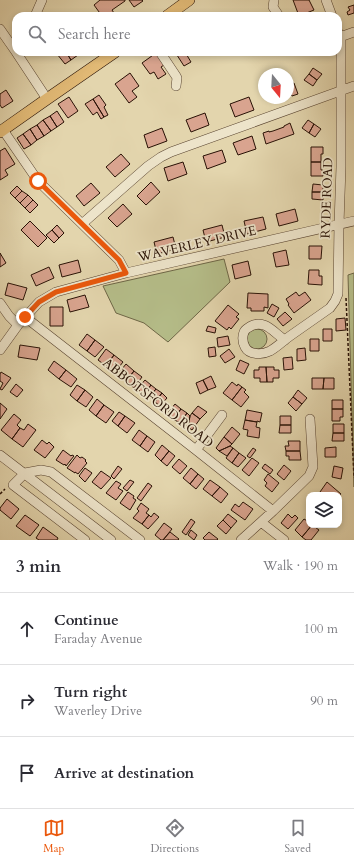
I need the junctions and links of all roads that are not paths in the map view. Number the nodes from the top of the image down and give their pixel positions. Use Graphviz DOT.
graph roads {
  1 [pos="42,0"];
  2 [pos="189,0"];
  3 [pos="274,0"];
  4 [pos="326,0"];
  5 [pos="37,12"];
  6 [pos="172,12"];
  7 [pos="277,12"];
  8 [pos="330,12"];
  9 [pos="0,29"];
  10 [pos="354,32"];
  11 [pos="342,34"];
  12 [pos="12,45"];
  13 [pos="20,56"];
  14 [pos="109,56"];
  15 [pos="163,56"];
  16 [pos="341,56"];
  17 [pos="176,86"];
  18 [pos="354,86"];
  19 [pos="341,90"];
  20 [pos="47,99"];
  21 [pos="1,131"];
  22 [pos="354,221"];
  23 [pos="82,224"];
  24 [pos="339,224"];
  25 [pos="126,273"];
  26 [pos="0,303"];
  27 [pos="25,317"];
  28 [pos="18,325"];
  29 [pos="285,340"];
  30 [pos="0,350"];
  31 [pos="222,415"];
  32 [pos="310,419"];
  33 [pos="196,450"];
  34 [pos="0,455"];
  35 [pos="25,473"];
  36 [pos="273,511"];
  37 [pos="260,522"];
  38 [pos="85,540"];
  39 [pos="112,540"];
  40 [pos="140,540"];
  41 [pos="241,540"];
  42 [pos="284,540"];
  1 -- 5 [label="street"];
  2 -- 6 [label="main road"];
  3 -- 7 [label="street"];
  4 -- 8 [label="street"];
  9 -- 12 [label="street"];
  10 -- 11 [label="street"];
  13 -- 20 [label="street"];
  14 -- 20 [label="main road"];
  15 -- 17 [label="street"];
  16 -- 19 [label="street, RYDE ROAD"];
  18 -- 19 [label="street"];
  19 -- 23 [label="street"];
  19 -- 24 [label="street, RYDE ROAD"];
  20 -- 21 [label="main road"];
  21 -- 23 [label="street"];
  22 -- 24 [label="street, WAVERLEY DRIVE"];
  23 -- 25 [label="street"];
  24 -- 25 [label="street, WAVERLEY DRIVE"];
  24 -- 29 [label="street, RYDE ROAD"];
  25 -- 27 [label="street, WAVERLEY DRIVE"];
  26 -- 28 [label="street"];
  27 -- 28 [label="street, WAVERLEY DRIVE"];
  27 -- 33 [label="street, ABBOTSFORD ROAD"];
  28 -- 30 [label="street, WAVERLEY DRIVE"];
  31 -- 33 [label="street"];
  32 -- 36 [label="street"];
  33 -- 36 [label="street, ABBOTSFORD ROAD"];
  34 -- 35 [label="street"];
  35 -- 38 [label="street"];
  35 -- 39 [label="street"];
  35 -- 40 [label="street"];
  36 -- 37 [label="street"];
  37 -- 41 [label="street"];
  37 -- 42 [label="street"];
}
